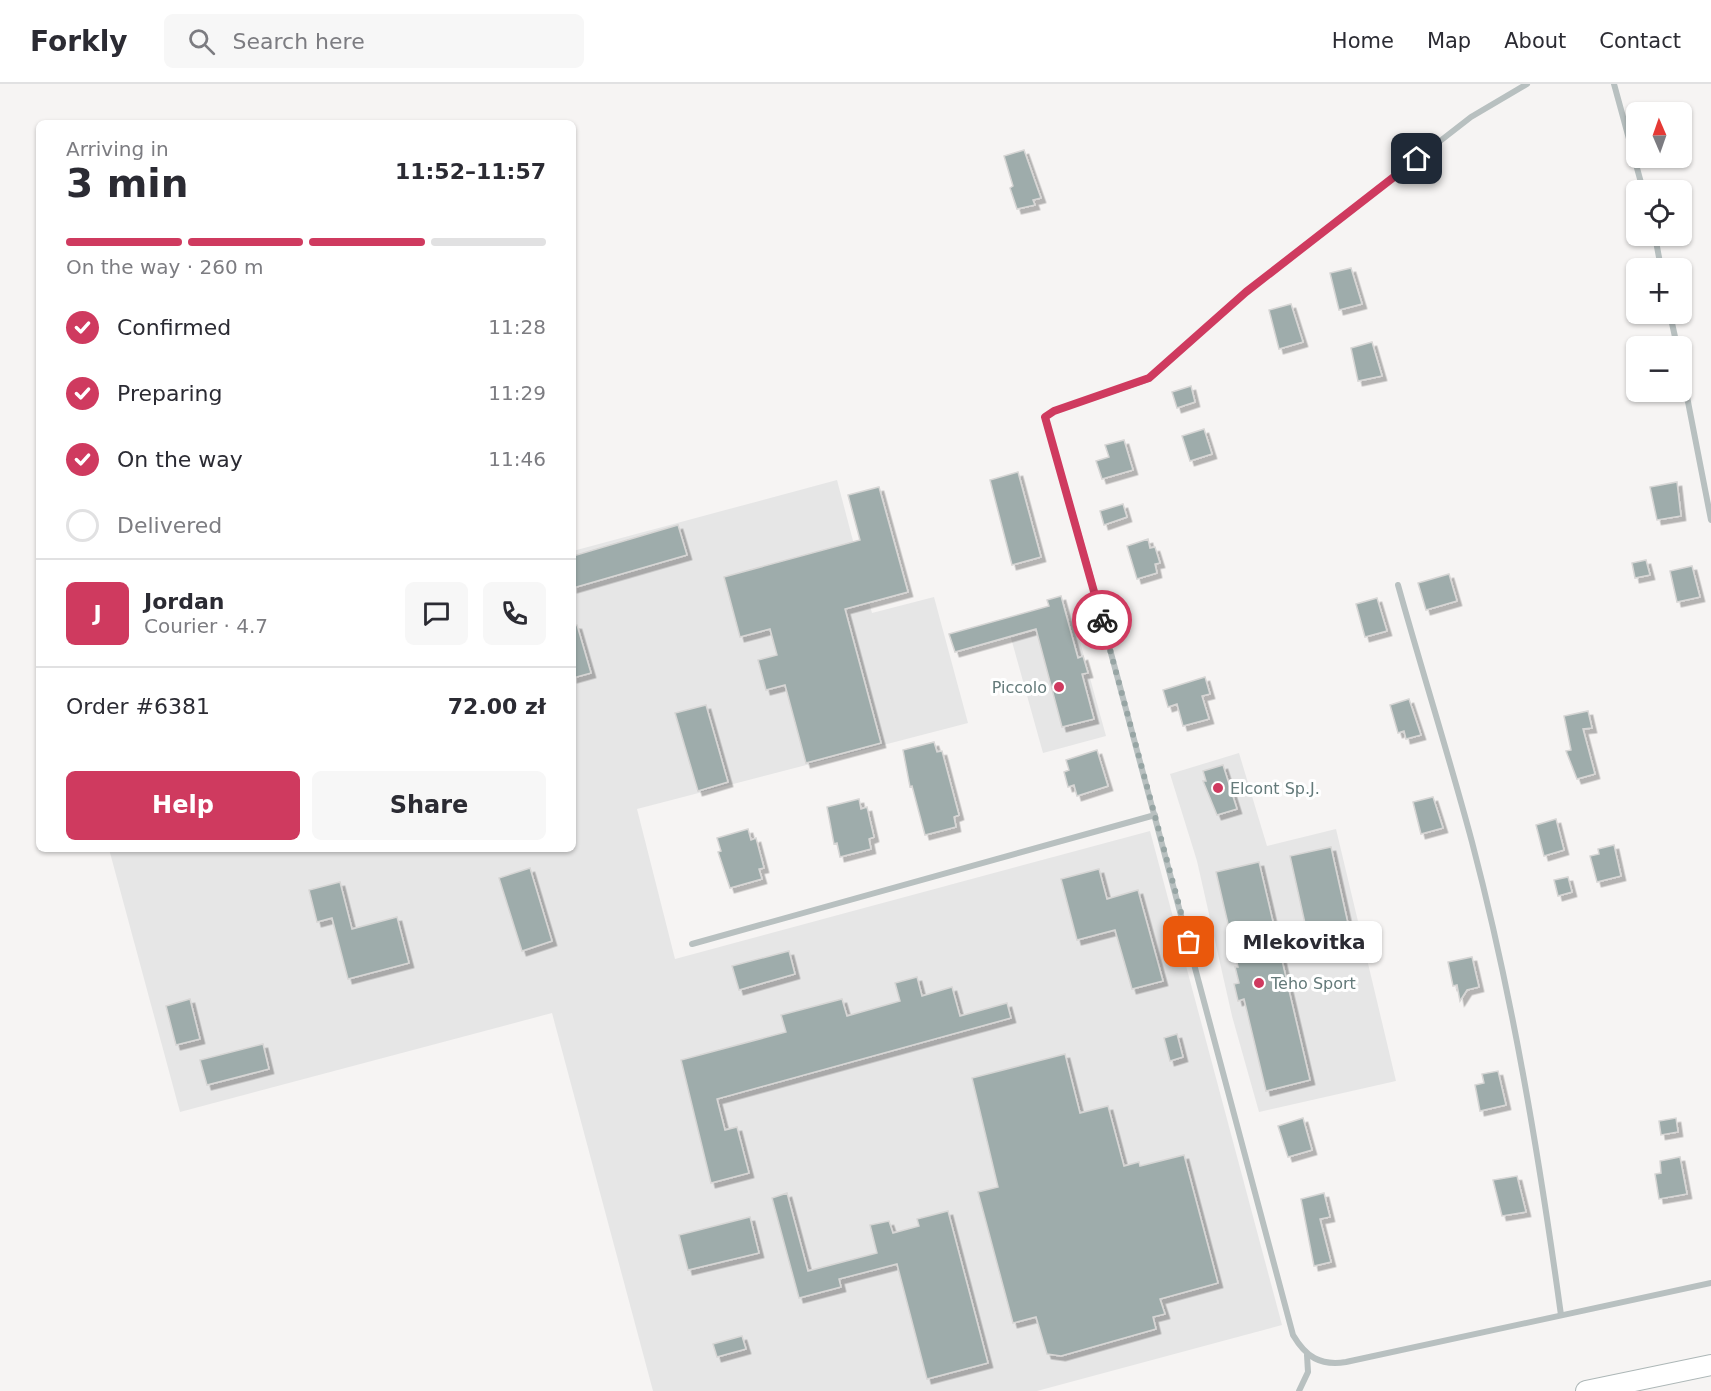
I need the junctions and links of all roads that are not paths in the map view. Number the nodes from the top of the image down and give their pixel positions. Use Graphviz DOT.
graph roads {
  1 [pos="1527,84"];
  2 [pos="1614,84"];
  3 [pos="1640,180"];
  4 [pos="1688,402"];
  5 [pos="1711,520"];
  6 [pos="1398,585"];
  7 [pos="1155,815"];
  8 [pos="692,944"];
  9 [pos="1711,1283"];
  10 [pos="1561,1315"];
  11 [pos="1307,1355"];
  12 [pos="1711,1365"];
  13 [pos="1299,1391"];
  14 [pos="1586,1391"];
  1 -- 7 [label="street"];
  2 -- 3 [label="street"];
  4 -- 5 [label="street"];
  6 -- 10 [label="street"];
  7 -- 8 [label="street"];
  7 -- 11 [label="street"];
  9 -- 10 [label="street"];
  10 -- 11 [label="street"];
  11 -- 13 [label="street"];
  12 -- 14 [label="main road"];
}
